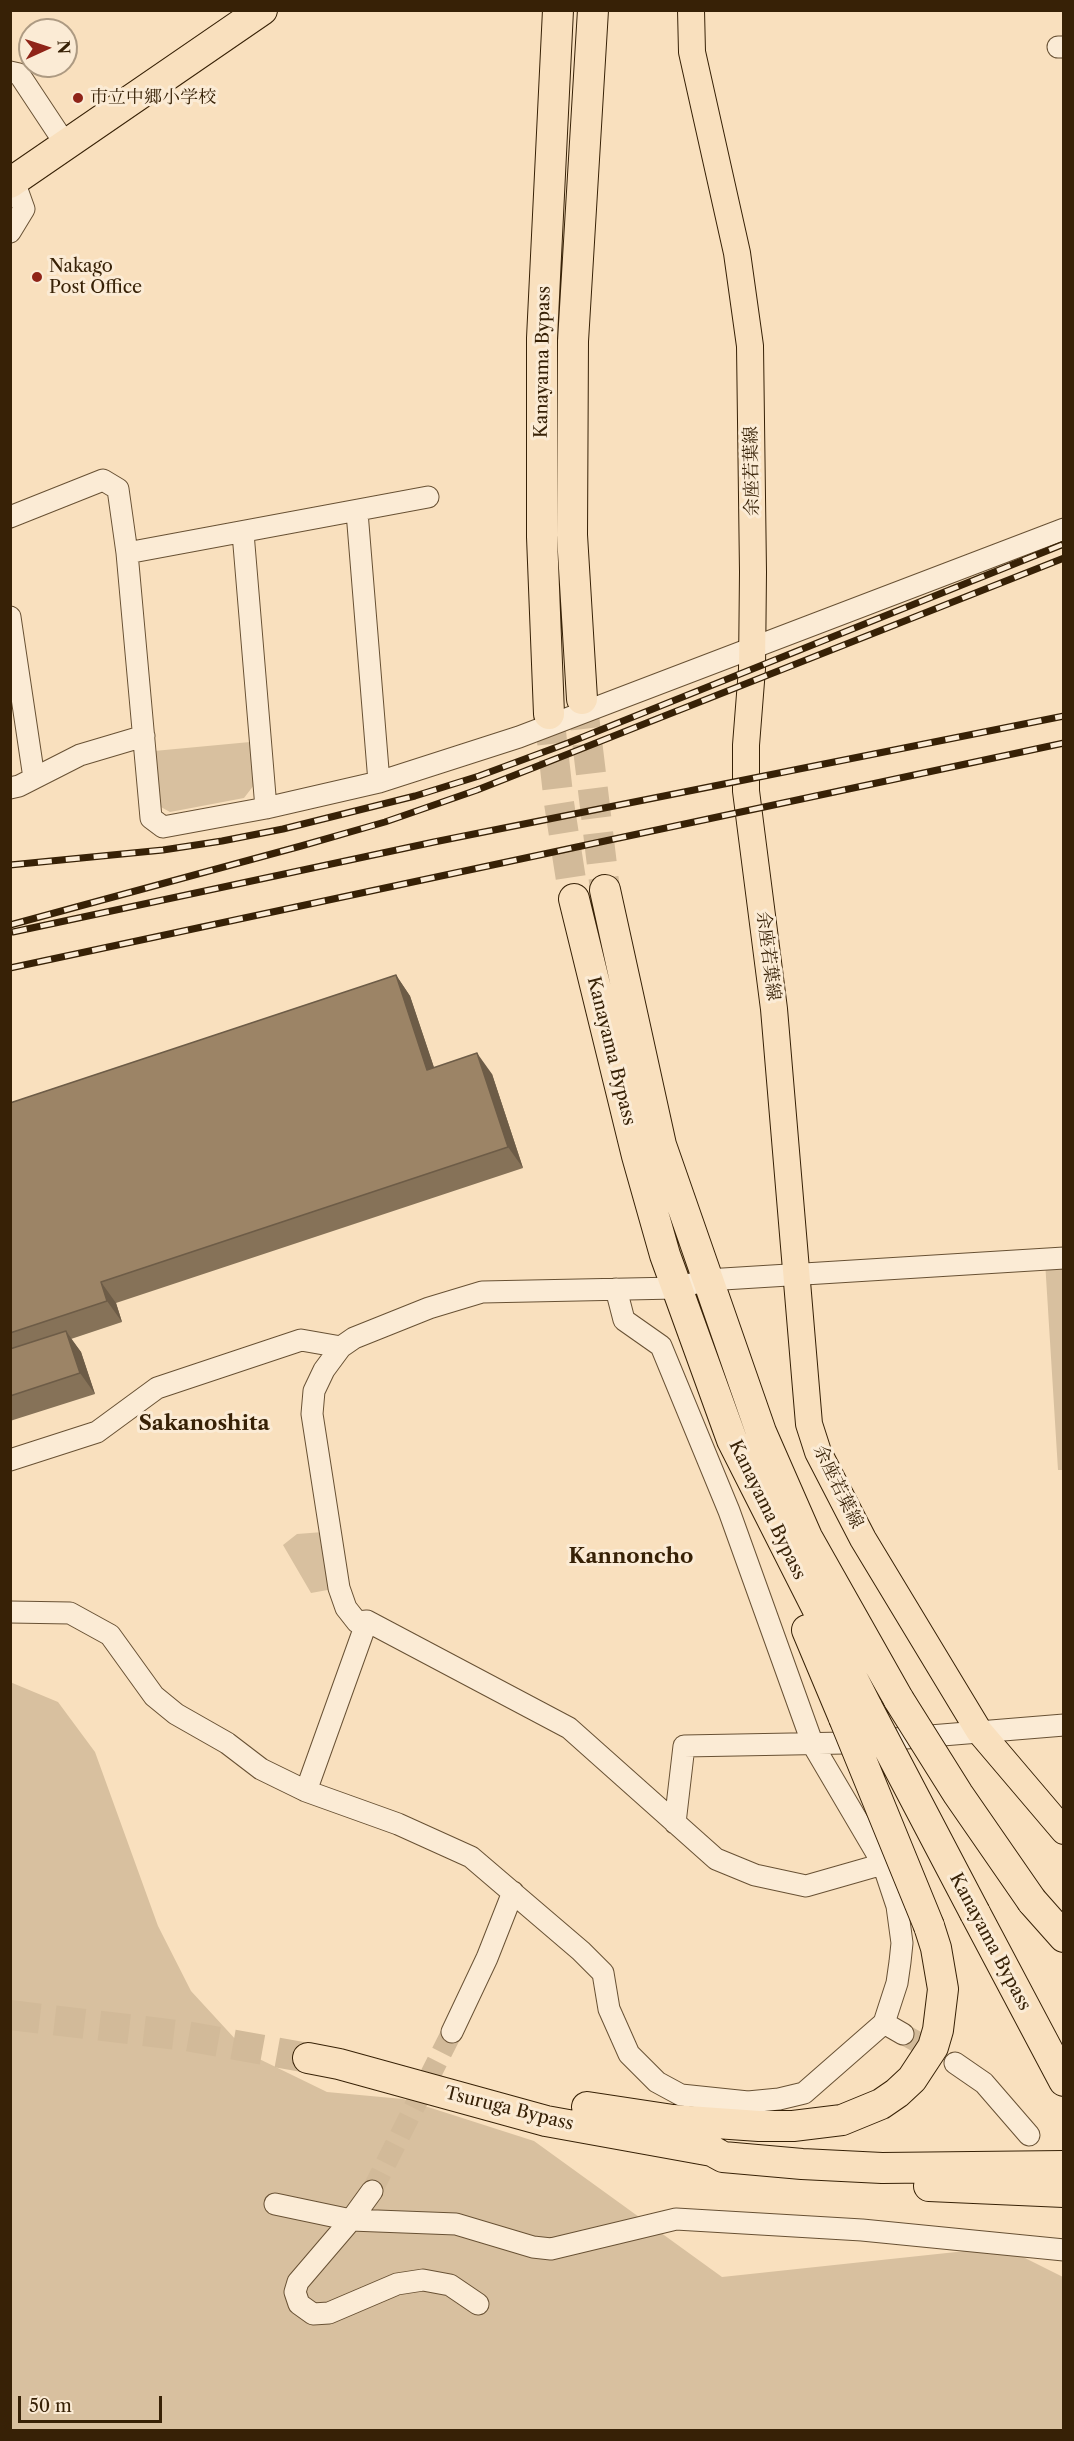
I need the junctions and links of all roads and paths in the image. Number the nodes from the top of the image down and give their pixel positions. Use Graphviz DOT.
graph roads {
  1 [pos="262,10"];
  2 [pos="558,10"];
  3 [pos="593,10"];
  4 [pos="691,10"];
  5 [pos="10,72"];
  6 [pos="66,145"];
  7 [pos="12,182"];
  8 [pos="10,232"];
  9 [pos="428,497"];
  10 [pos="357,512"];
  11 [pos="10,517"];
  12 [pos="1064,529"];
  13 [pos="243,533"];
  14 [pos="127,553"];
  15 [pos="10,617"];
  16 [pos="752,648"];
  17 [pos="582,699"];
  18 [pos="549,714"];
  19 [pos="144,736"];
  20 [pos="34,778"];
  21 [pos="379,782"];
  22 [pos="10,788"];
  23 [pos="266,808"];
  24 [pos="605,890"];
  25 [pos="574,899"];
  26 [pos="1064,1258"];
  27 [pos="797,1275"];
  28 [pos="707,1280"];
  29 [pos="677,1288"];
  30 [pos="616,1289"];
  31 [pos="341,1347"];
  32 [pos="10,1460"];
  33 [pos="10,1612"];
  34 [pos="367,1622"];
  35 [pos="874,1708"];
  36 [pos="1064,1725"];
  37 [pos="980,1731"];
  38 [pos="813,1745"];
  39 [pos="306,1791"];
  40 [pos="675,1823"];
  41 [pos="1064,1831"];
  42 [pos="883,1864"];
  43 [pos="513,1892"];
  44 [pos="983,1910"];
  45 [pos="1064,1937"];
  46 [pos="884,2023"];
  47 [pos="452,2032"];
  48 [pos="903,2034"];
  49 [pos="1064,2044"];
  50 [pos="308,2058"];
  51 [pos="954,2063"];
  52 [pos="339,2064"];
  53 [pos="1064,2081"];
  54 [pos="546,2121"];
  55 [pos="1029,2135"];
  56 [pos="1064,2146"];
  57 [pos="712,2151"];
  58 [pos="1064,2166"];
  59 [pos="372,2191"];
  60 [pos="1064,2192"];
  61 [pos="274,2204"];
  62 [pos="351,2220"];
  63 [pos="1064,2250"];
  64 [pos="478,2304"];
  1 -- 6 [label="highway"];
  2 -- 18 [label="highway, Kanayama Bypass"];
  3 -- 17 [label="highway, Kanayama Bypass"];
  4 -- 16 [label="main road, 余座若葉線"];
  5 -- 6 [label="street"];
  6 -- 7 [label="highway"];
  7 -- 8 [label="street"];
  9 -- 10 [label="street"];
  10 -- 13 [label="street"];
  10 -- 21 [label="street"];
  11 -- 14 [label="street"];
  12 -- 16 [label="street"];
  13 -- 14 [label="street"];
  13 -- 23 [label="street"];
  14 -- 19 [label="street"];
  15 -- 20 [label="street"];
  16 -- 21 [label="street"];
  16 -- 27 [label="main road, 余座若葉線"];
  19 -- 20 [label="street"];
  19 -- 23 [label="street"];
  20 -- 22 [label="street"];
  21 -- 23 [label="street"];
  24 -- 28 [label="highway, Kanayama Bypass"];
  25 -- 29 [label="highway, Kanayama Bypass"];
  26 -- 27 [label="street"];
  27 -- 28 [label="street"];
  27 -- 37 [label="main road, 余座若葉線"];
  28 -- 29 [label="street"];
  28 -- 35 [label="highway, Kanayama Bypass"];
  29 -- 30 [label="street"];
  29 -- 35 [label="highway, Kanayama Bypass"];
  30 -- 31 [label="street"];
  30 -- 38 [label="street"];
  31 -- 32 [label="street"];
  31 -- 34 [label="street"];
  33 -- 39 [label="street"];
  34 -- 39 [label="street"];
  34 -- 40 [label="street"];
  35 -- 44 [label="highway, Kanayama Bypass, bridge"];
  35 -- 45 [label="highway, Kanayama Bypass, bridge"];
  35 -- 52 [label="highway, bridge"];
  36 -- 37 [label="street"];
  37 -- 38 [label="street"];
  37 -- 41 [label="main road, 余座若葉線"];
  38 -- 40 [label="street"];
  38 -- 42 [label="street"];
  39 -- 43 [label="street"];
  40 -- 42 [label="street"];
  42 -- 46 [label="street"];
  43 -- 46 [label="street"];
  43 -- 47 [label="street"];
  44 -- 49 [label="highway"];
  44 -- 53 [label="highway, Kanayama Bypass"];
  46 -- 48 [label="street"];
  50 -- 52 [label="highway, Tsuruga Bypass"];
  51 -- 55 [label="street"];
  52 -- 54 [label="highway, Tsuruga Bypass"];
  54 -- 57 [label="highway, Tsuruga Bypass"];
  54 -- 60 [label="highway"];
  56 -- 57 [label="highway, Tsuruga Bypass"];
  57 -- 58 [label="highway, Tsuruga Bypass"];
  59 -- 62 [label="street"];
  61 -- 62 [label="street"];
  62 -- 63 [label="street"];
  62 -- 64 [label="street"];
}
